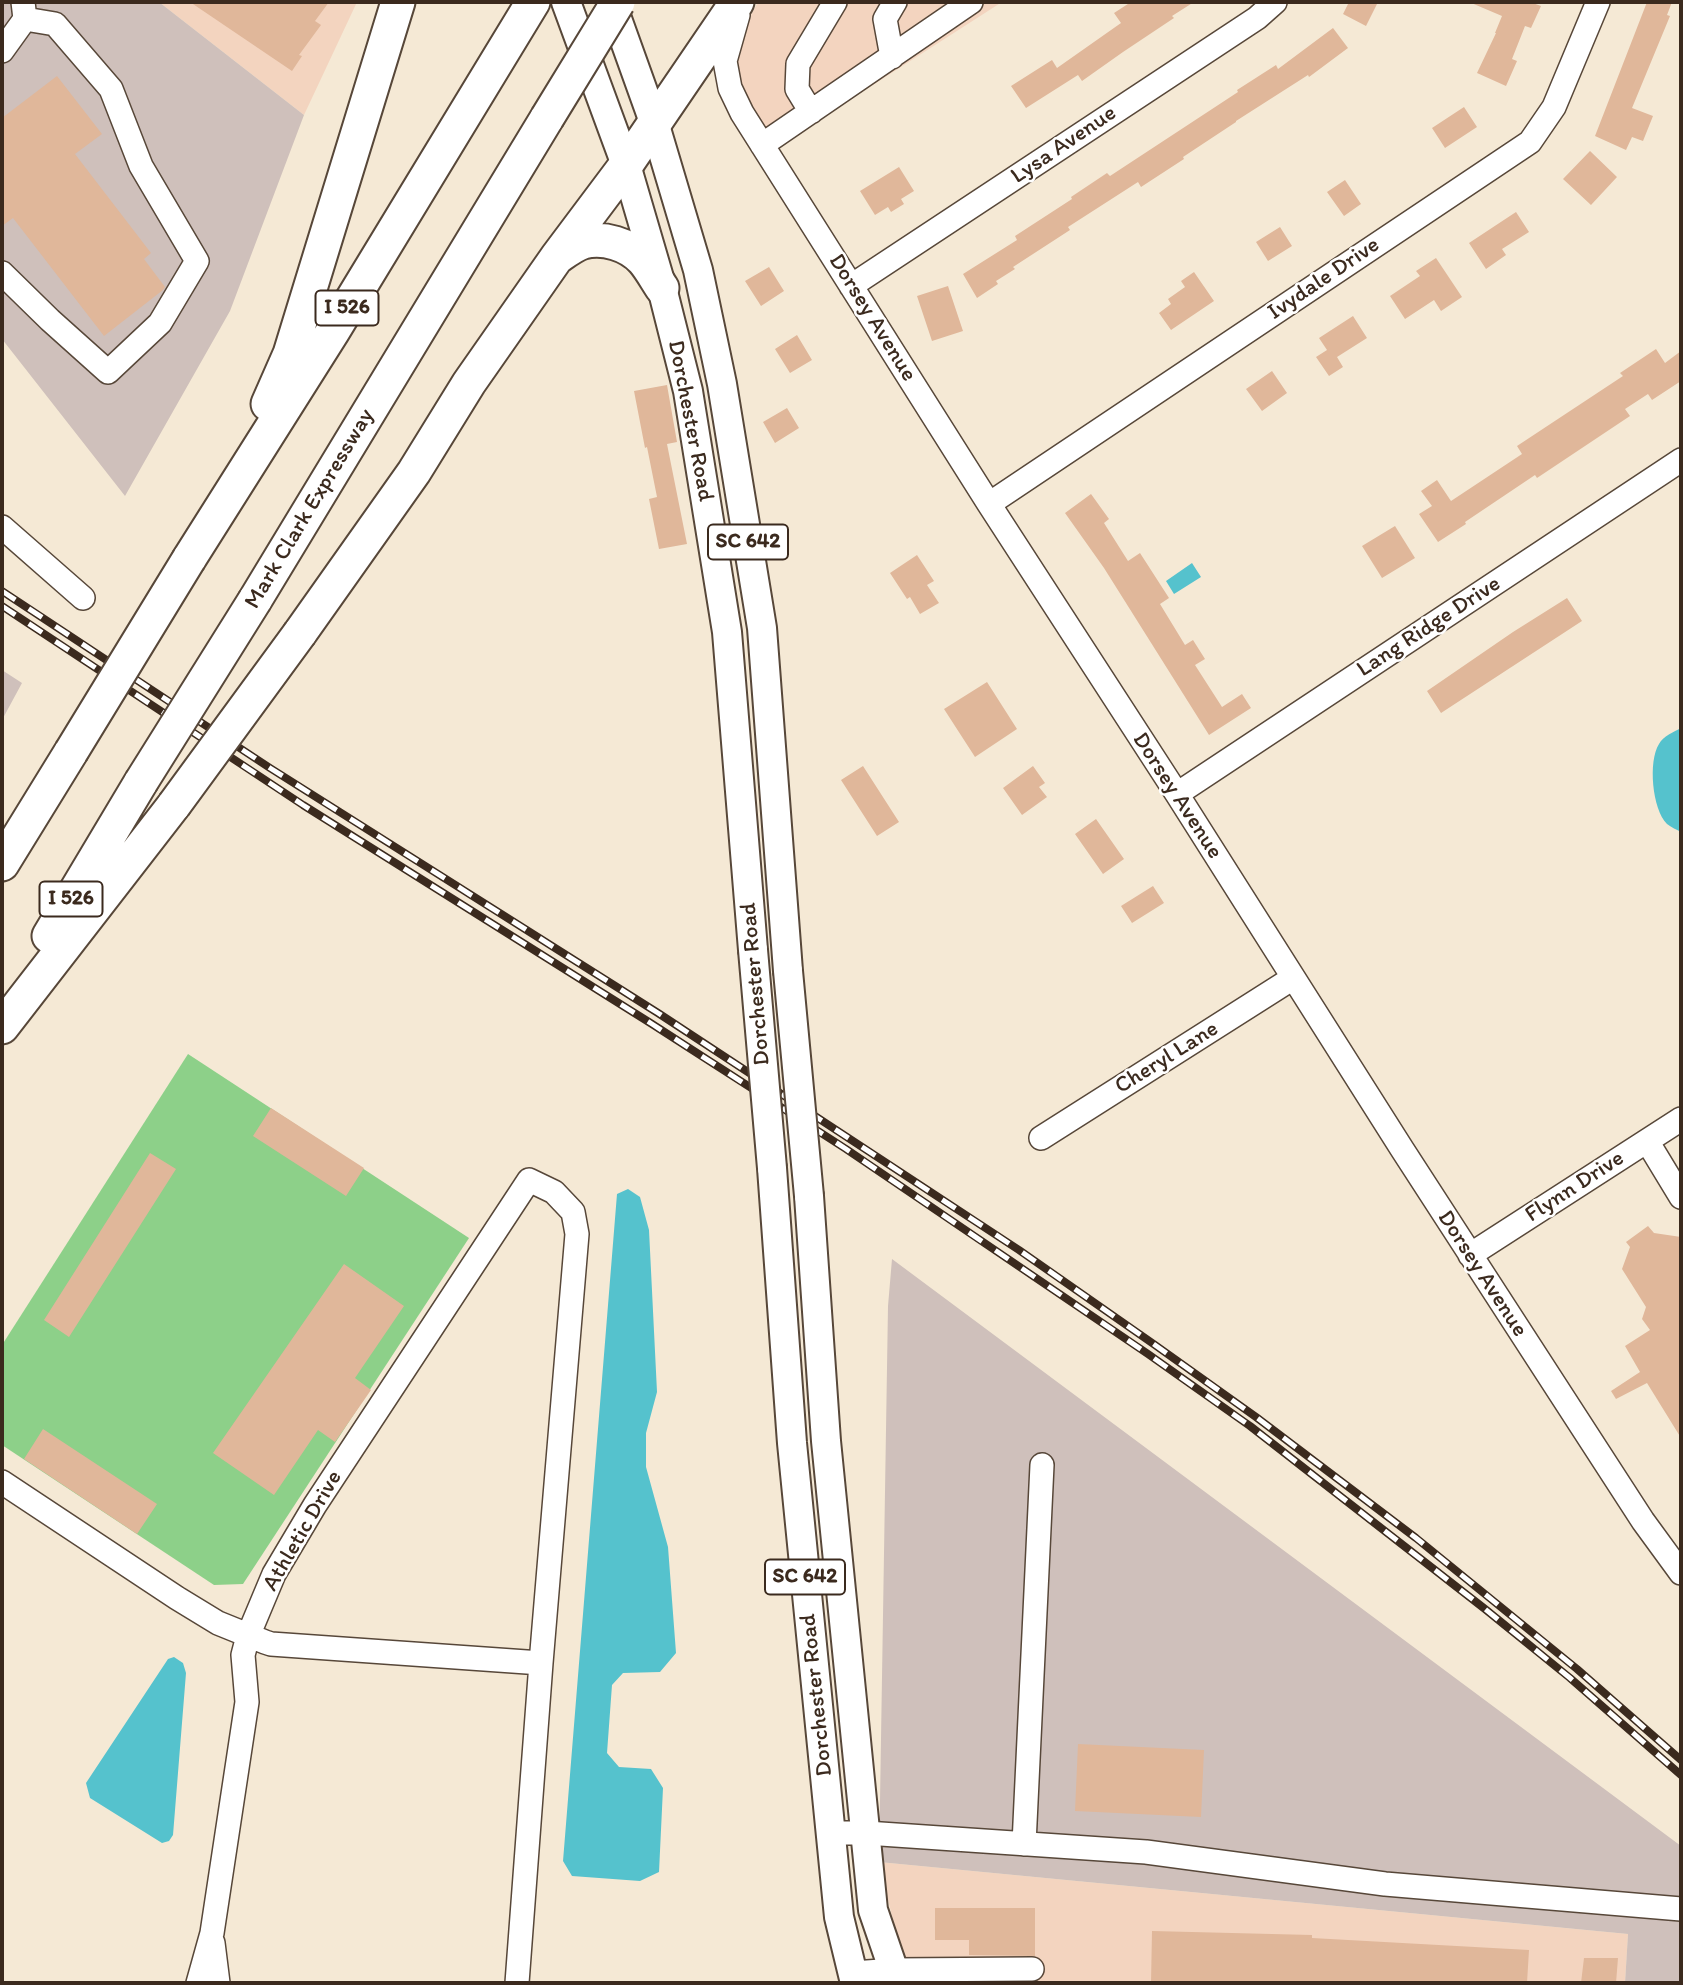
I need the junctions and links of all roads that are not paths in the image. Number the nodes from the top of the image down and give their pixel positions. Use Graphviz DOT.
graph roads {
  1 [pos="398,2"];
  2 [pos="533,2"];
  3 [pos="566,2"];
  4 [pos="611,2"];
  5 [pos="618,2"];
  6 [pos="740,2"];
  7 [pos="835,2"];
  8 [pos="895,2"];
  9 [pos="971,2"];
  10 [pos="1275,2"];
  11 [pos="1598,2"];
  12 [pos="24,10"];
  13 [pos="2,51"];
  14 [pos="892,57"];
  15 [pos="811,113"];
  16 [pos="654,122"];
  17 [pos="762,145"];
  18 [pos="626,165"];
  19 [pos="556,257"];
  20 [pos="2,272"];
  21 [pos="851,286"];
  22 [pos="662,288"];
  23 [pos="1681,460"];
  24 [pos="989,504"];
  25 [pos="2,527"];
  26 [pos="189,559"];
  27 [pos="83,598"];
  28 [pos="1177,794"];
  29 [pos="2,864"];
  30 [pos="1293,978"];
  31 [pos="2,1017"];
  32 [pos="2,1027"];
  33 [pos="1681,1119"];
  34 [pos="1041,1138"];
  35 [pos="1647,1141"];
  36 [pos="1681,1197"];
  37 [pos="1470,1255"];
  38 [pos="1042,1465"];
  39 [pos="2,1482"];
  40 [pos="1681,1573"];
  41 [pos="248,1636"];
  42 [pos="541,1663"];
  43 [pos="831,1833"];
  44 [pos="866,1833"];
  45 [pos="1024,1844"];
  46 [pos="1681,1909"];
  47 [pos="212,1933"];
  48 [pos="1032,1969"];
  49 [pos="897,1977"];
  50 [pos="854,1978"];
  51 [pos="198,1983"];
  52 [pos="218,1983"];
  53 [pos="517,1983"];
  1 -- 26 [label="highway"];
  2 -- 26 [label="highway, I 526"];
  3 -- 18 [label="main road, Dorchester Road / SC 642"];
  4 -- 16 [label="main road, Dorchester Road / SC 642"];
  5 -- 31 [label="highway, Mark Clark Expressway / I 526, bridge"];
  6 -- 16 [label="highway"];
  6 -- 17 [label="street, Dorsey Avenue"];
  7 -- 15 [label="street"];
  8 -- 14 [label="street"];
  9 -- 14 [label="street"];
  10 -- 21 [label="street, Lysa Avenue"];
  11 -- 24 [label="street, Ivydale Drive"];
  12 -- 13 [label="street"];
  12 -- 20 [label="street"];
  14 -- 15 [label="street"];
  15 -- 17 [label="street"];
  16 -- 18 [label="highway"];
  16 -- 44 [label="main road, Dorchester Road / SC 642, bridge"];
  17 -- 21 [label="street, Dorsey Avenue"];
  18 -- 19 [label="highway"];
  18 -- 22 [label="main road, Dorchester Road / SC 642"];
  19 -- 22 [label="highway"];
  19 -- 32 [label="highway, bridge"];
  21 -- 24 [label="street, Dorsey Avenue"];
  22 -- 43 [label="main road, Dorchester Road / SC 642, bridge"];
  23 -- 28 [label="street, Lang Ridge Drive"];
  24 -- 28 [label="street, Dorsey Avenue"];
  25 -- 27 [label="street"];
  26 -- 29 [label="highway, I 526, bridge"];
  28 -- 30 [label="street, Dorsey Avenue"];
  30 -- 34 [label="street, Cheryl Lane"];
  30 -- 37 [label="street, Dorsey Avenue"];
  33 -- 35 [label="street, Flynn Drive"];
  35 -- 36 [label="street"];
  35 -- 37 [label="street, Flynn Drive"];
  37 -- 40 [label="street, Dorsey Avenue"];
  38 -- 45 [label="street"];
  39 -- 41 [label="street"];
  41 -- 42 [label="street"];
  41 -- 42 [label="street, Athletic Drive"];
  41 -- 47 [label="street, Athletic Drive"];
  42 -- 53 [label="street"];
  43 -- 44 [label="street"];
  43 -- 50 [label="main road, Dorchester Road / SC 642"];
  44 -- 45 [label="street"];
  44 -- 49 [label="main road, Dorchester Road / SC 642"];
  45 -- 46 [label="street"];
  47 -- 51 [label="street, Athletic Drive"];
  47 -- 52 [label="street, Athletic Drive"];
  48 -- 49 [label="street"];
  49 -- 50 [label="street"];
}
